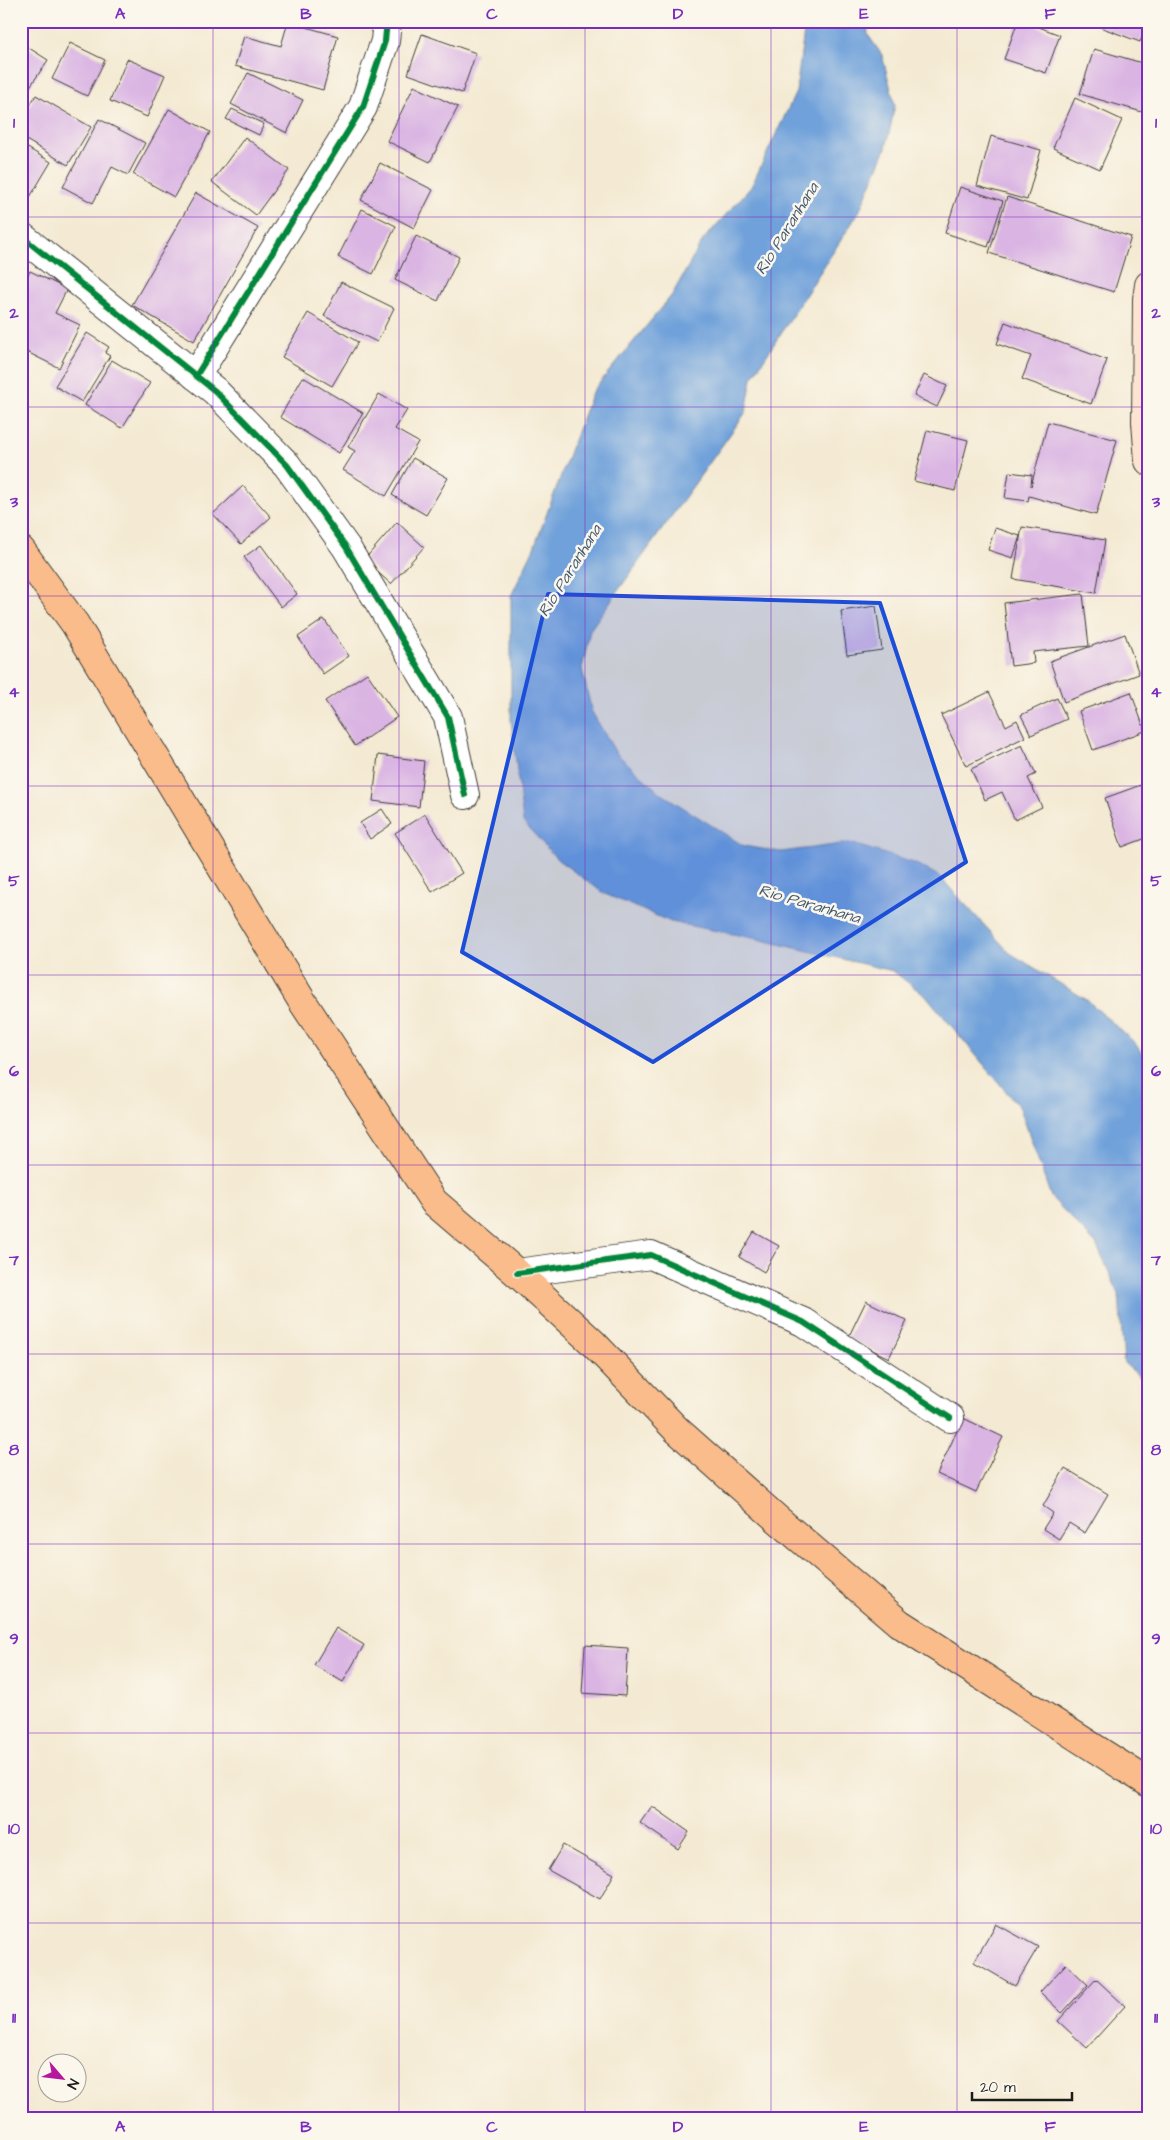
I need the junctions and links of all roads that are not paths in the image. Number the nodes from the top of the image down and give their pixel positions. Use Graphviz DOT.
graph roads {
  1 [pos="387,21"];
  2 [pos="21,236"];
  3 [pos="1149,285"];
  4 [pos="196,376"];
  5 [pos="1149,461"];
  6 [pos="21,550"];
  7 [pos="465,796"];
  8 [pos="517,1273"];
  9 [pos="950,1418"];
  10 [pos="1149,1783"];
  1 -- 4 [label="street"];
  2 -- 4 [label="street"];
  3 -- 5 [label="street"];
  4 -- 7 [label="street"];
  6 -- 8 [label="main road"];
  8 -- 9 [label="street"];
  8 -- 10 [label="main road"];
}
